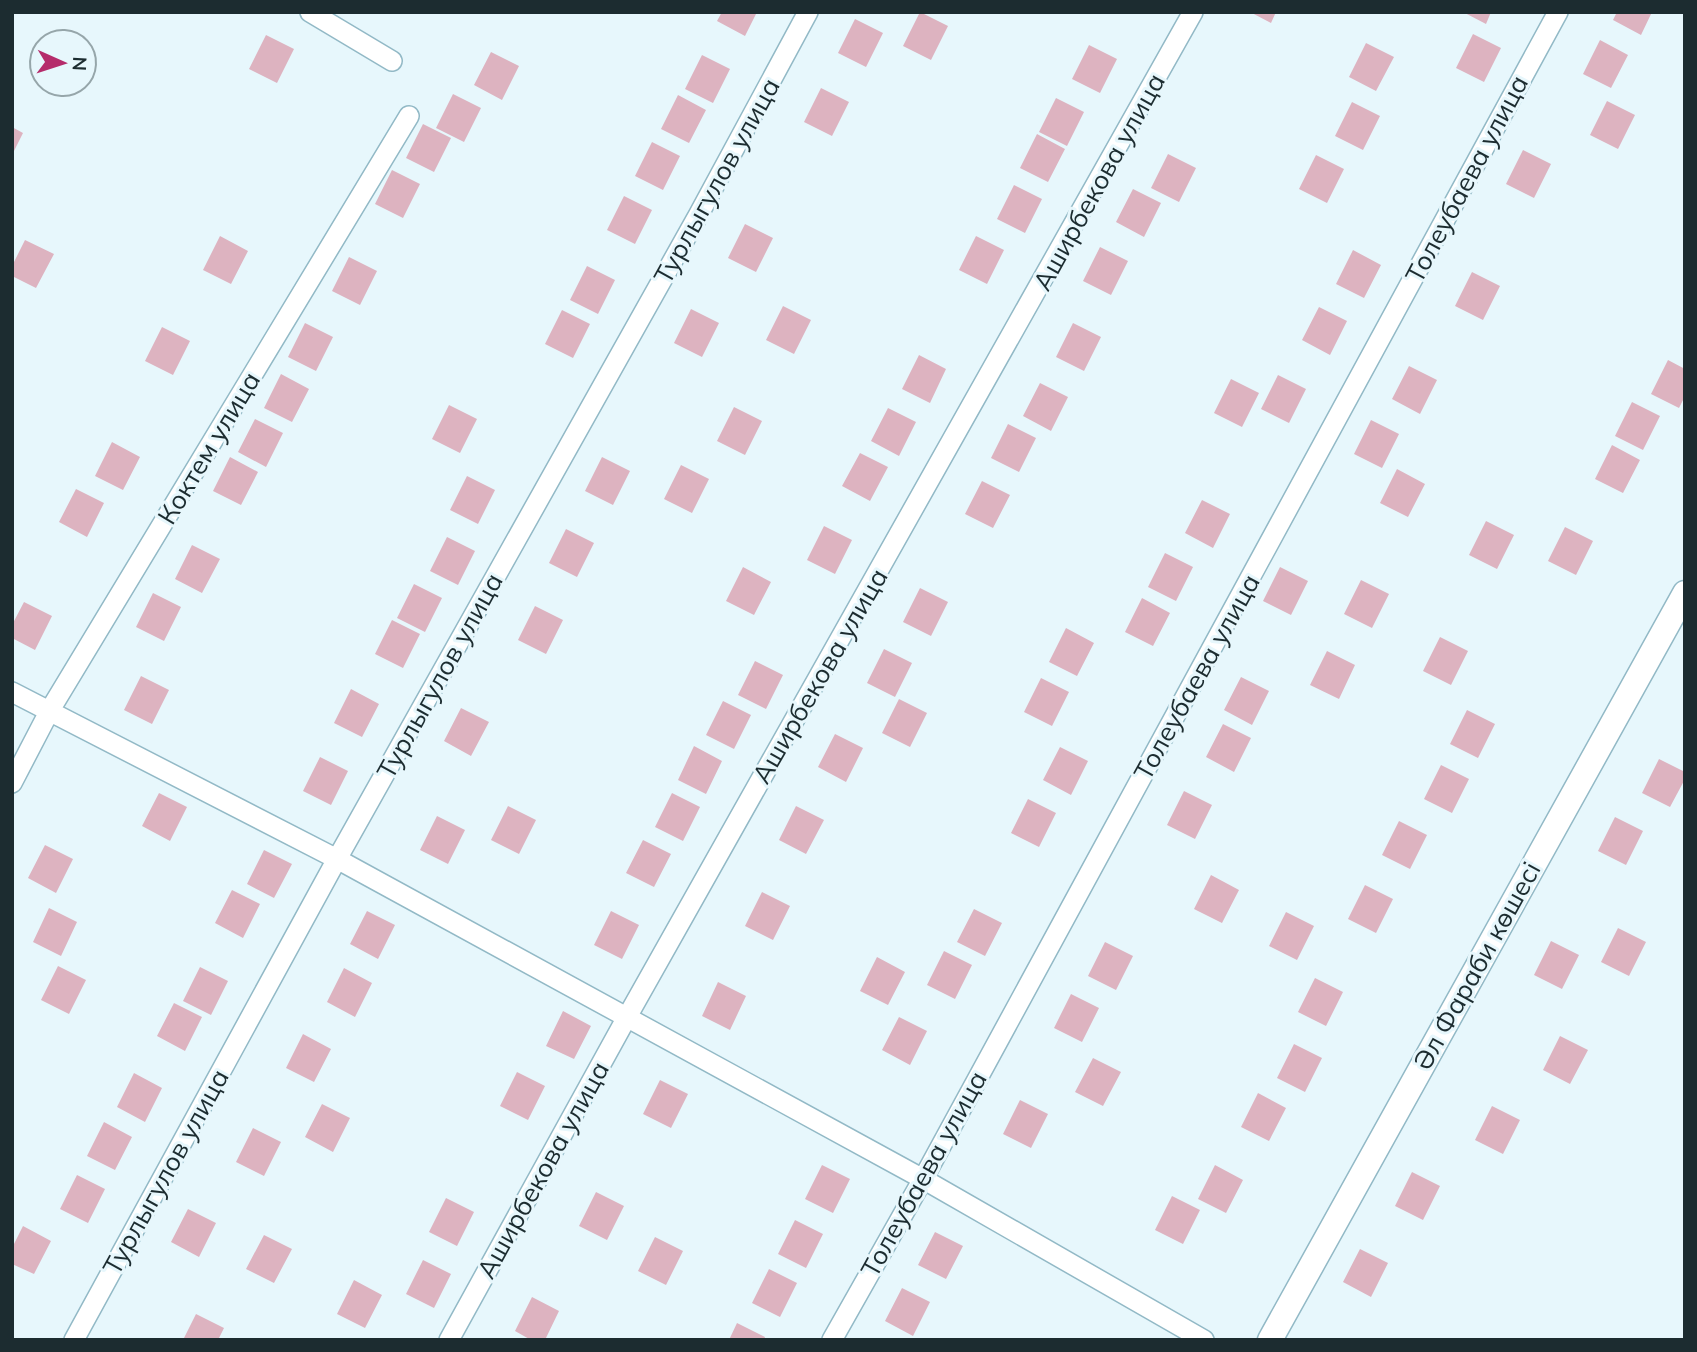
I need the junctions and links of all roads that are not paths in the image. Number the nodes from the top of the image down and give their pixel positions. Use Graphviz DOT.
graph roads {
  1 [pos="310,12"];
  2 [pos="808,12"];
  3 [pos="1194,12"];
  4 [pos="1558,12"];
  5 [pos="393,61"];
  6 [pos="409,116"];
  7 [pos="1685,593"];
  8 [pos="12,692"];
  9 [pos="50,710"];
  10 [pos="12,783"];
  11 [pos="337,859"];
  12 [pos="627,1017"];
  13 [pos="923,1180"];
  14 [pos="74,1340"];
  15 [pos="449,1340"];
  16 [pos="832,1340"];
  17 [pos="1204,1340"];
  18 [pos="1270,1340"];
  1 -- 5 [label="street"];
  2 -- 11 [label="street, Турлыгулов улица"];
  3 -- 12 [label="street, Аширбекова улица"];
  4 -- 13 [label="street, Толеубаева улица"];
  6 -- 9 [label="street, Коктем улица"];
  7 -- 18 [label="street, Әл Фараби көшесі"];
  8 -- 9 [label="street"];
  9 -- 10 [label="street, Коктем улица"];
  9 -- 11 [label="street"];
  11 -- 12 [label="street"];
  11 -- 14 [label="street, Турлыгулов улица"];
  12 -- 13 [label="street"];
  12 -- 15 [label="street, Аширбекова улица"];
  13 -- 16 [label="street, Толеубаева улица"];
  13 -- 17 [label="street"];
}
